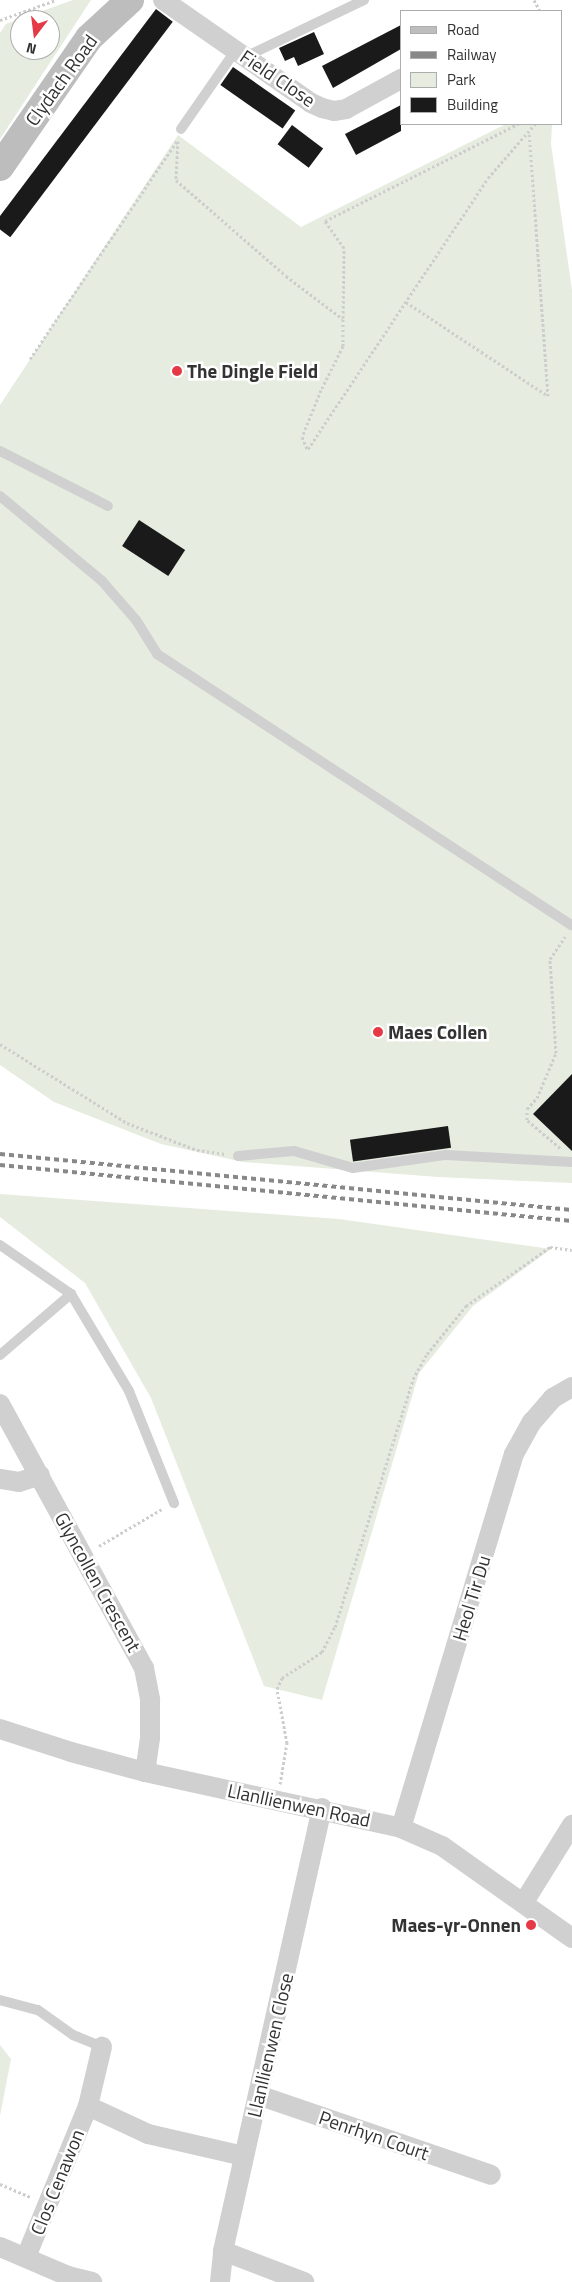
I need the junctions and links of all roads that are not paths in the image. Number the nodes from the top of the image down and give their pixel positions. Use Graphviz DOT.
graph roads {
  1 [pos="162,0"];
  2 [pos="364,0"];
  3 [pos="119,4"];
  4 [pos="241,54"];
  5 [pos="400,81"];
  6 [pos="181,129"];
  7 [pos="0,168"];
  8 [pos="0,450"];
  9 [pos="0,496"];
  10 [pos="108,506"];
  11 [pos="572,926"];
  12 [pos="238,1156"];
  13 [pos="572,1162"];
  14 [pos="0,1245"];
  15 [pos="71,1294"];
  16 [pos="0,1354"];
  17 [pos="572,1387"];
  18 [pos="0,1404"];
  19 [pos="40,1475"];
  20 [pos="0,1480"];
  21 [pos="174,1503"];
  22 [pos="0,1729"];
  23 [pos="145,1772"];
  24 [pos="322,1808"];
  25 [pos="572,1825"];
  26 [pos="401,1828"];
  27 [pos="524,1902"];
  28 [pos="572,1938"];
  29 [pos="0,2000"];
  30 [pos="102,2047"];
  31 [pos="258,2095"];
  32 [pos="88,2106"];
  33 [pos="244,2156"];
  34 [pos="491,2175"];
  35 [pos="0,2247"];
  36 [pos="223,2251"];
  37 [pos="26,2257"];
  38 [pos="92,2282"];
  39 [pos="220,2282"];
  40 [pos="304,2282"];
  1 -- 4 [label="street, Field Close"];
  2 -- 4 [label="lane"];
  3 -- 7 [label="main road, Clydach Road"];
  4 -- 5 [label="street, Field Close"];
  4 -- 6 [label="lane"];
  8 -- 10 [label="lane"];
  9 -- 11 [label="lane"];
  12 -- 13 [label="lane"];
  14 -- 15 [label="lane"];
  15 -- 16 [label="lane"];
  15 -- 21 [label="lane"];
  17 -- 26 [label="street, Heol Tir Du"];
  18 -- 19 [label="street, Glyncollen Crescent"];
  19 -- 20 [label="street"];
  19 -- 23 [label="street, Glyncollen Crescent"];
  22 -- 23 [label="street, Llanllienwen Road"];
  23 -- 24 [label="street, Llanllienwen Road"];
  24 -- 26 [label="street, Llanllienwen Road"];
  24 -- 31 [label="street, Llanllienwen Close"];
  25 -- 27 [label="street"];
  26 -- 27 [label="street, Llanllienwen Road"];
  27 -- 28 [label="street, Llanllienwen Road"];
  29 -- 30 [label="lane"];
  30 -- 32 [label="street, Clos Cenawon"];
  31 -- 33 [label="street, Llanllienwen Close"];
  31 -- 34 [label="street, Penrhyn Court"];
  32 -- 33 [label="street, Clos Cenawon"];
  32 -- 37 [label="street, Clos Cenawon"];
  33 -- 36 [label="street, Llanllienwen Close"];
  35 -- 37 [label="street"];
  36 -- 39 [label="street, Llanllienwen Close"];
  36 -- 40 [label="street"];
  37 -- 38 [label="street"];
}
